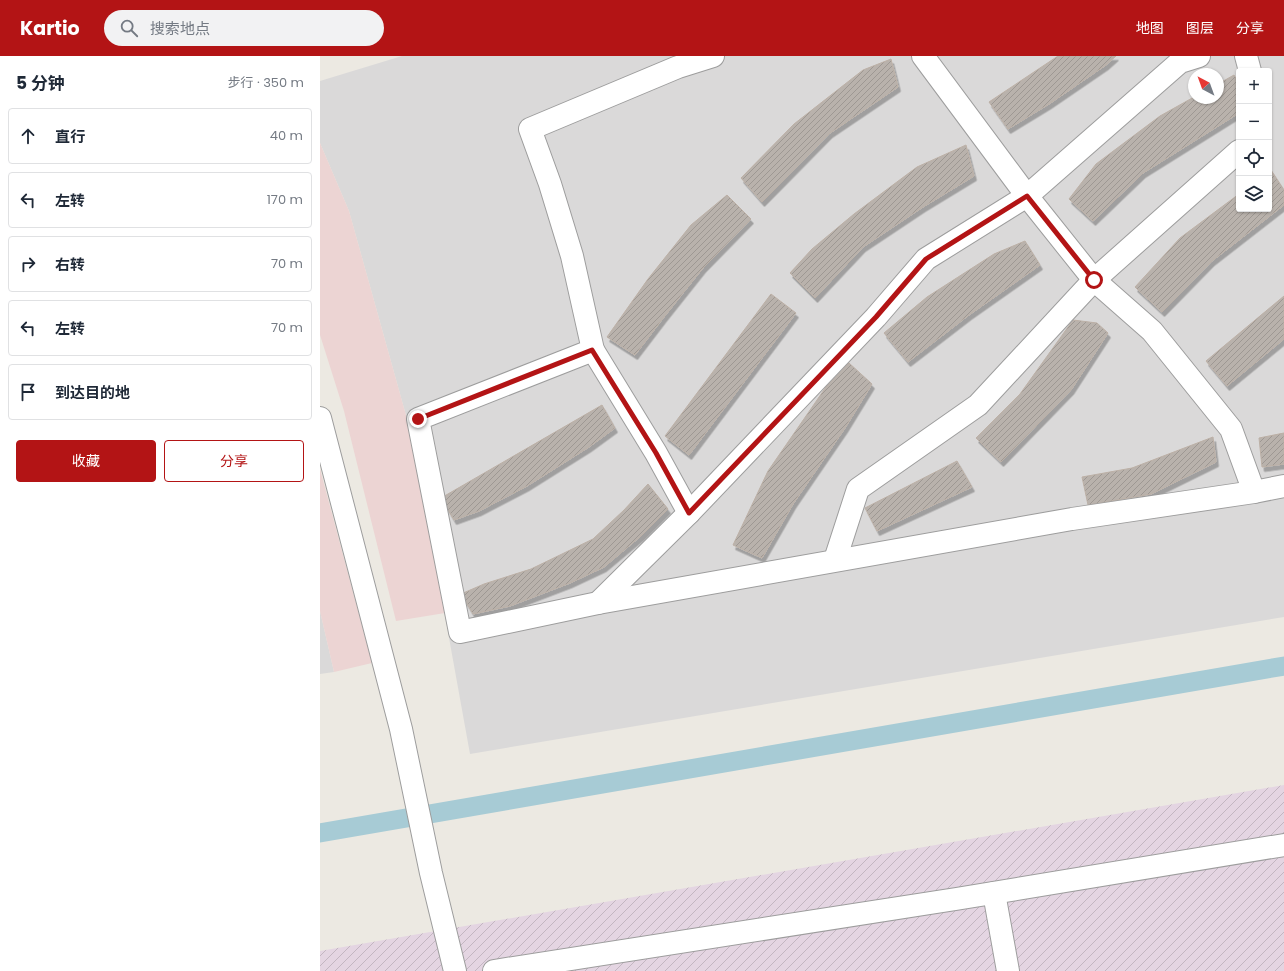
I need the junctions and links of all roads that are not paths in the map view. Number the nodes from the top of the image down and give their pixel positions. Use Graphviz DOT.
graph roads {
  1 [pos="713,56"];
  2 [pos="923,56"];
  3 [pos="1199,56"];
  4 [pos="1246,56"];
  5 [pos="1249,68"];
  6 [pos="1236,154"];
  7 [pos="1027,196"];
  8 [pos="1094,280"];
  9 [pos="592,350"];
  10 [pos="320,418"];
  11 [pos="1284,486"];
  12 [pos="1254,492"];
  13 [pos="689,513"];
  14 [pos="835,560"];
  15 [pos="598,603"];
  16 [pos="1284,845"];
  17 [pos="994,893"];
  18 [pos="455,971"];
  19 [pos="494,971"];
  20 [pos="1008,971"];
  1 -- 9 [label="street"];
  2 -- 7 [label="street"];
  3 -- 7 [label="street"];
  4 -- 5 [label="street"];
  6 -- 8 [label="street"];
  7 -- 8 [label="street"];
  7 -- 13 [label="street"];
  8 -- 12 [label="street"];
  8 -- 14 [label="street"];
  9 -- 13 [label="street"];
  9 -- 15 [label="street"];
  10 -- 18 [label="street"];
  11 -- 12 [label="street"];
  12 -- 14 [label="street"];
  13 -- 15 [label="street"];
  14 -- 15 [label="street"];
  16 -- 17 [label="street"];
  17 -- 19 [label="street"];
  17 -- 20 [label="street"];
}
